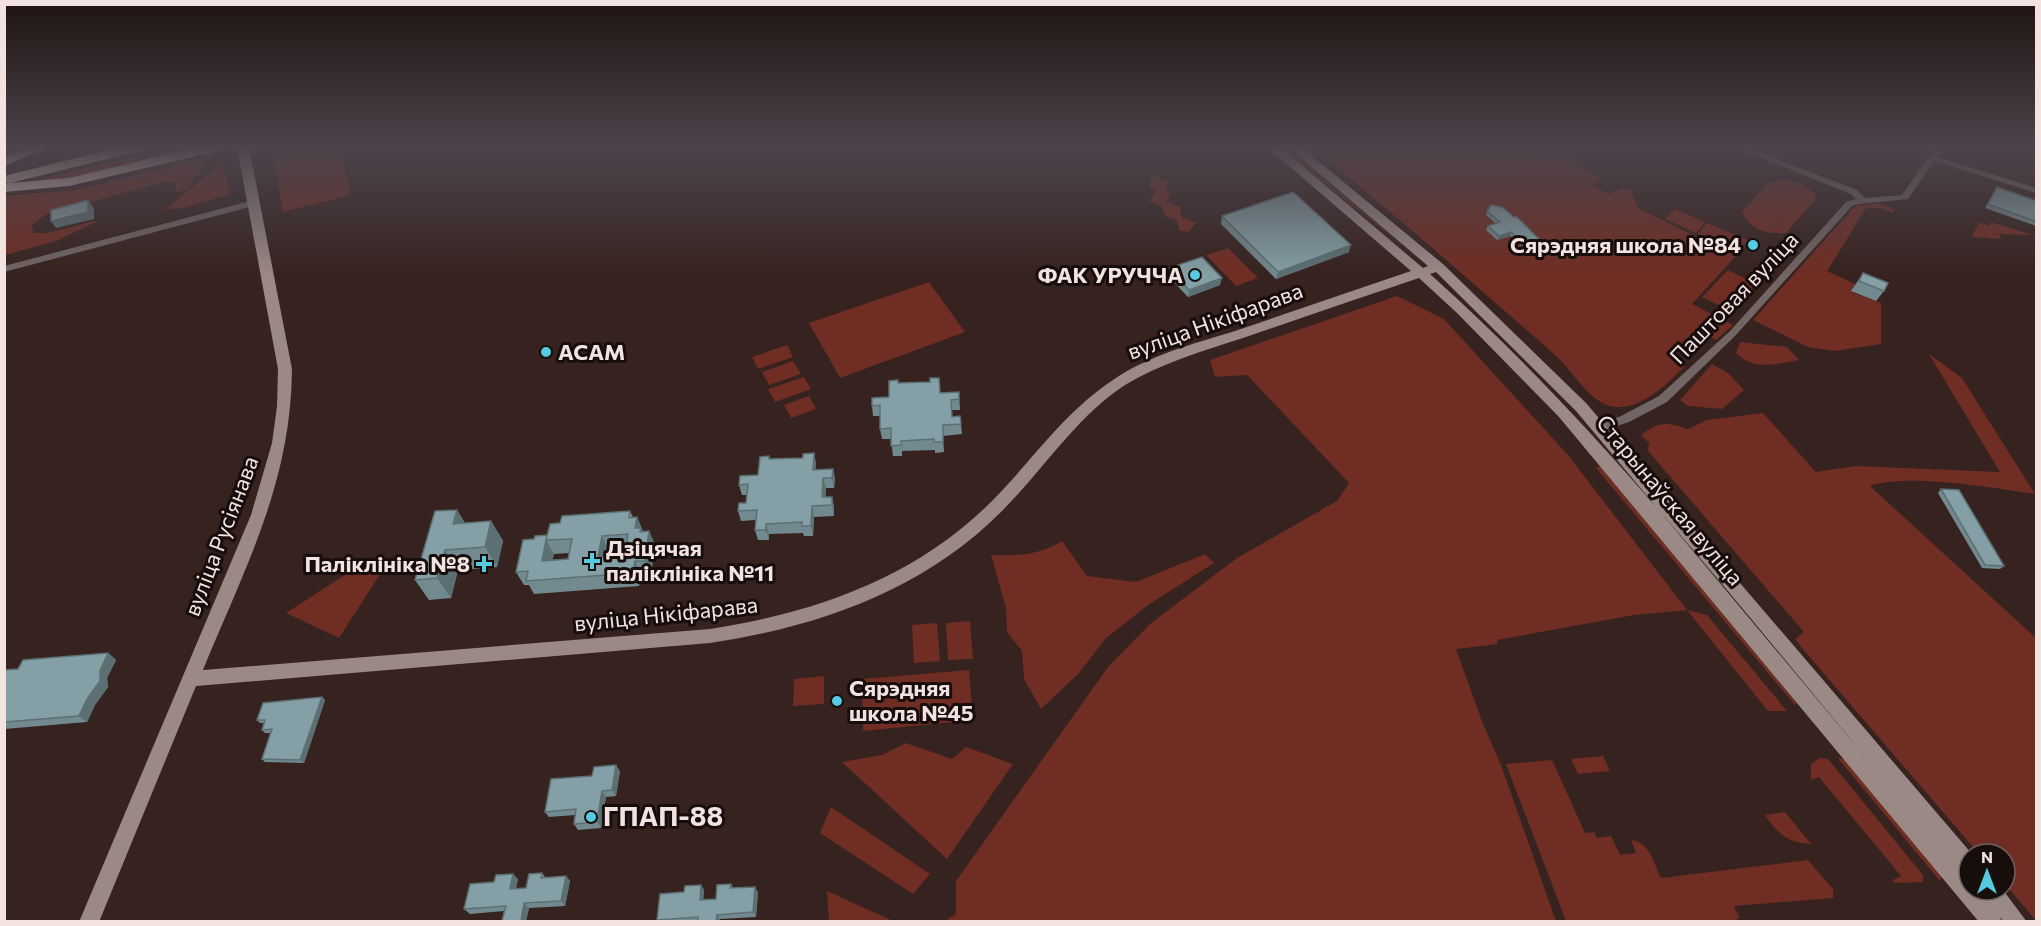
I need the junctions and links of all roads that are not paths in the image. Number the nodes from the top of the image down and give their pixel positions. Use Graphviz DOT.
graph roads {
  1 [pos="251,190"];
  2 [pos="1324,190"];
  3 [pos="1346,190"];
  4 [pos="1849,190"];
  5 [pos="1910,190"];
  6 [pos="1862,200"];
  7 [pos="254,203"];
  8 [pos="1438,267"];
  9 [pos="4,269"];
  10 [pos="1421,273"];
  11 [pos="1599,428"];
  12 [pos="1581,432"];
  13 [pos="190,679"];
  14 [pos="1957,851"];
  15 [pos="2000,902"];
  16 [pos="89,921"];
  17 [pos="1992,921"];
  18 [pos="2017,921"];
  1 -- 7 [label="main road, вуліца Русіянава"];
  2 -- 10 [label="main road, Старынаўская вуліца"];
  3 -- 8 [label="main road, Старынаўская вуліца"];
  4 -- 6 [label="street"];
  5 -- 6 [label="street"];
  6 -- 11 [label="street, Паштовая вуліца"];
  7 -- 9 [label="street"];
  7 -- 13 [label="main road, вуліца Русіянава"];
  8 -- 10 [label="main road, вуліца Нікіфарава"];
  8 -- 11 [label="main road, Старынаўская вуліца"];
  10 -- 12 [label="main road, Старынаўская вуліца"];
  10 -- 13 [label="main road, вуліца Нікіфарава"];
  11 -- 12 [label="main road"];
  11 -- 14 [label="main road, Старынаўская вуліца"];
  12 -- 17 [label="main road, Старынаўская вуліца"];
  13 -- 16 [label="main road, вуліца Русіянава"];
  15 -- 18 [label="main road"];
}
